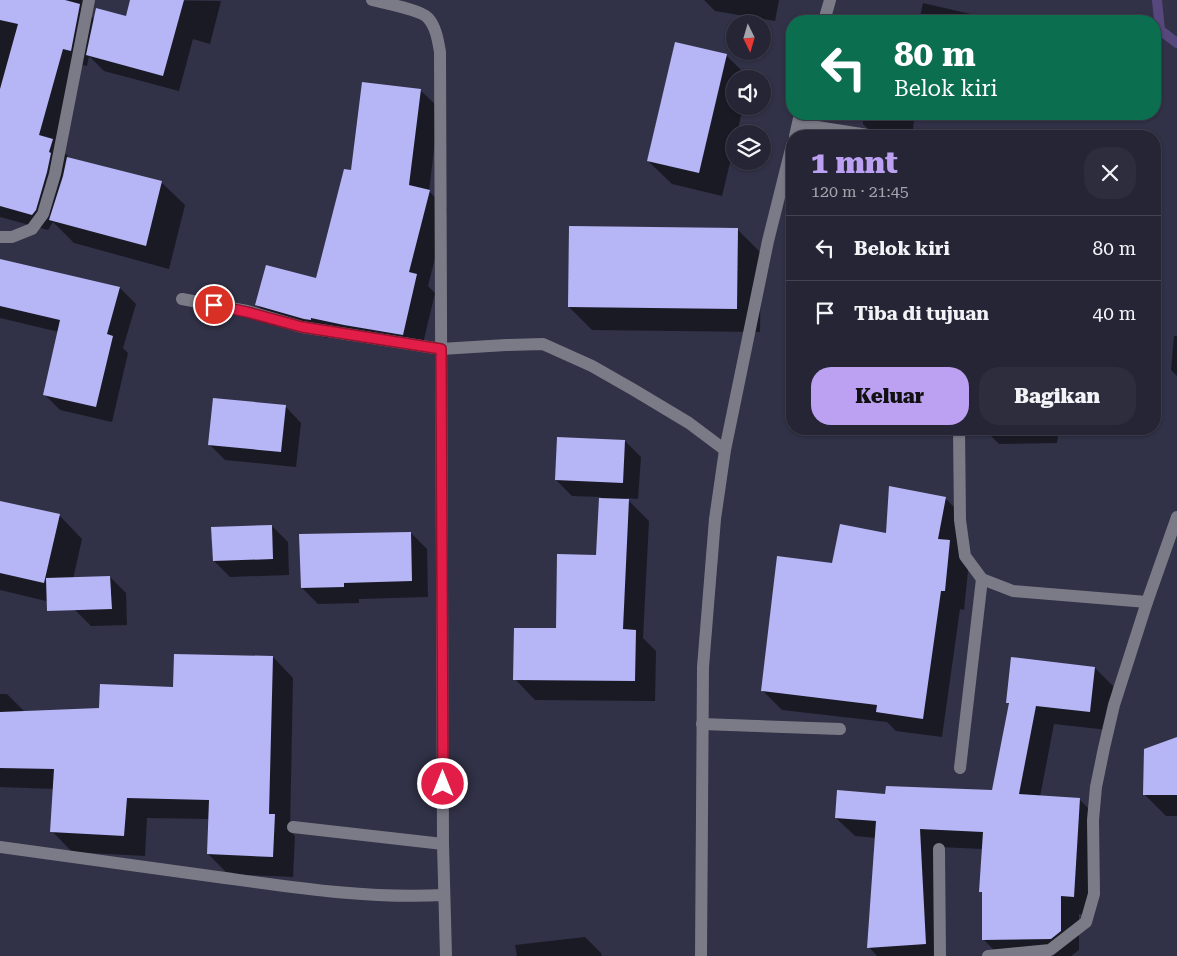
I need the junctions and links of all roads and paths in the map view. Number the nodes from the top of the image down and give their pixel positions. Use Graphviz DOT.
graph roads {
  1 [pos="89,0"];
  2 [pos="372,0"];
  3 [pos="830,0"];
  4 [pos="826,15"];
  5 [pos="798,125"];
  6 [pos="833,130"];
  7 [pos="786,168"];
  8 [pos="0,237"];
  9 [pos="182,299"];
  10 [pos="441,349"];
  11 [pos="959,435"];
  12 [pos="725,450"];
  13 [pos="1177,517"];
  14 [pos="982,579"];
  15 [pos="1146,602"];
  16 [pos="702,724"];
  17 [pos="840,729"];
  18 [pos="960,768"];
  19 [pos="293,827"];
  20 [pos="443,844"];
  21 [pos="0,847"];
  22 [pos="939,849"];
  23 [pos="444,895"];
  24 [pos="446,956"];
  25 [pos="701,956"];
  26 [pos="940,956"];
  27 [pos="988,956"];
  1 -- 8 [label="street"];
  2 -- 10 [label="street"];
  3 -- 4 [label="street"];
  5 -- 6 [label="street"];
  7 -- 12 [label="street"];
  9 -- 10 [label="street"];
  10 -- 12 [label="street"];
  10 -- 20 [label="street"];
  11 -- 14 [label="street"];
  12 -- 16 [label="street"];
  13 -- 15 [label="street"];
  14 -- 15 [label="street"];
  14 -- 18 [label="street"];
  15 -- 27 [label="street"];
  16 -- 17 [label="street"];
  16 -- 25 [label="street"];
  19 -- 20 [label="street"];
  20 -- 23 [label="street"];
  21 -- 23 [label="street"];
  22 -- 26 [label="street"];
  23 -- 24 [label="street"];
}
